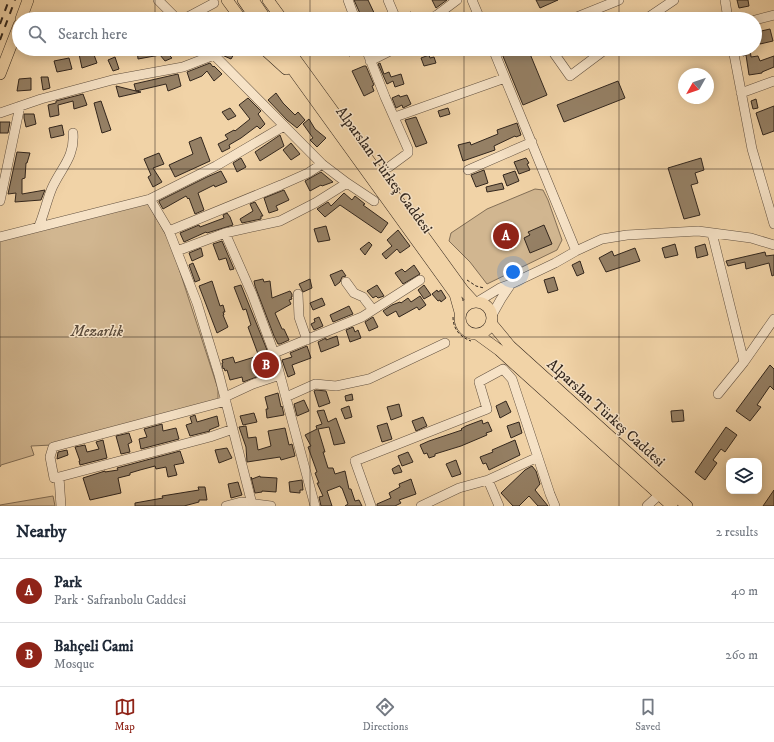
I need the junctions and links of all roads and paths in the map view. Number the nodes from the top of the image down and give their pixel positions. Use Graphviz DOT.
graph roads {
  1 [pos="28,0"];
  2 [pos="158,0"];
  3 [pos="228,0"];
  4 [pos="242,0"];
  5 [pos="253,0"];
  6 [pos="268,0"];
  7 [pos="348,0"];
  8 [pos="388,0"];
  9 [pos="457,0"];
  10 [pos="472,0"];
  11 [pos="619,0"];
  12 [pos="674,0"];
  13 [pos="725,0"];
  14 [pos="214,3"];
  15 [pos="24,12"];
  16 [pos="170,12"];
  17 [pos="197,12"];
  18 [pos="236,12"];
  19 [pos="251,12"];
  20 [pos="261,12"];
  21 [pos="277,12"];
  22 [pos="352,12"];
  23 [pos="393,12"];
  24 [pos="440,12"];
  25 [pos="477,12"];
  26 [pos="589,12"];
  27 [pos="656,12"];
  28 [pos="727,12"];
  29 [pos="774,16"];
  30 [pos="762,19"];
  31 [pos="12,43"];
  32 [pos="204,56"];
  33 [pos="215,56"];
  34 [pos="272,56"];
  35 [pos="283,56"];
  36 [pos="293,56"];
  37 [pos="299,56"];
  38 [pos="368,56"];
  39 [pos="380,56"];
  40 [pos="496,56"];
  41 [pos="556,56"];
  42 [pos="597,56"];
  43 [pos="734,56"];
  44 [pos="370,61"];
  45 [pos="0,74"];
  46 [pos="505,78"];
  47 [pos="774,81"];
  48 [pos="741,93"];
  49 [pos="20,106"];
  50 [pos="0,113"];
  51 [pos="394,118"];
  52 [pos="284,126"];
  53 [pos="73,133"];
  54 [pos="349,140"];
  55 [pos="532,142"];
  56 [pos="322,164"];
  57 [pos="389,167"];
  58 [pos="468,170"];
  59 [pos="347,183"];
  60 [pos="150,199"];
  61 [pos="0,201"];
  62 [pos="374,201"];
  63 [pos="774,224"];
  64 [pos="39,226"];
  65 [pos="169,231"];
  66 [pos="225,233"];
  67 [pos="712,233"];
  68 [pos="0,237"];
  69 [pos="774,245"];
  70 [pos="177,251"];
  71 [pos="576,251"];
  72 [pos="420,280"];
  73 [pos="346,282"];
  74 [pos="512,284"];
  75 [pos="298,294"];
  76 [pos="476,302"];
  77 [pos="373,310"];
  78 [pos="460,312"];
  79 [pos="491,319"];
  80 [pos="774,319"];
  81 [pos="477,334"];
  82 [pos="307,340"];
  83 [pos="445,343"];
  84 [pos="274,353"];
  85 [pos="744,362"];
  86 [pos="280,375"];
  87 [pos="718,394"];
  88 [pos="286,397"];
  89 [pos="225,399"];
  90 [pos="233,429"];
  91 [pos="538,457"];
  92 [pos="59,477"];
  93 [pos="488,480"];
  94 [pos="660,494"];
  95 [pos="252,504"];
  96 [pos="61,506"];
  97 [pos="227,506"];
  98 [pos="271,506"];
  99 [pos="315,506"];
  100 [pos="371,506"];
  101 [pos="421,506"];
  102 [pos="499,506"];
  103 [pos="555,506"];
  104 [pos="647,506"];
  105 [pos="672,506"];
  106 [pos="686,506"];
  1 -- 15 [label="main road"];
  2 -- 16 [label="street"];
  3 -- 18 [label="main road"];
  4 -- 19 [label="main road"];
  5 -- 20 [label="main road"];
  6 -- 21 [label="main road"];
  7 -- 22 [label="street"];
  8 -- 23 [label="street"];
  9 -- 24 [label="street"];
  10 -- 25 [label="street"];
  11 -- 26 [label="street"];
  12 -- 27 [label="street"];
  13 -- 28 [label="street"];
  14 -- 17 [label="street"];
  29 -- 30 [label="street"];
  31 -- 45 [label="main road"];
  32 -- 49 [label="street"];
  33 -- 52 [label="street"];
  34 -- 54 [label="main road"];
  35 -- 54 [label="main road, Alparslan Türkeş Caddesi"];
  36 -- 54 [label="main road, Alparslan Türkeş Caddesi"];
  37 -- 54 [label="main road"];
  38 -- 44 [label="street"];
  39 -- 44 [label="street"];
  40 -- 46 [label="street"];
  41 -- 42 [label="street"];
  43 -- 48 [label="street"];
  44 -- 51 [label="street"];
  46 -- 51 [label="street"];
  46 -- 55 [label="street"];
  47 -- 48 [label="street"];
  48 -- 63 [label="street"];
  49 -- 50 [label="street"];
  49 -- 61 [label="street"];
  51 -- 57 [label="street"];
  52 -- 56 [label="street"];
  52 -- 60 [label="street"];
  53 -- 64 [label="street"];
  54 -- 76 [label="main road, Alparslan Türkeş Caddesi"];
  54 -- 78 [label="main road, Alparslan Türkeş Caddesi"];
  55 -- 58 [label="street"];
  55 -- 71 [label="street"];
  56 -- 59 [label="street"];
  56 -- 65 [label="street"];
  59 -- 62 [label="street"];
  59 -- 66 [label="street"];
  60 -- 64 [label="street"];
  60 -- 65 [label="street"];
  64 -- 68 [label="street"];
  65 -- 70 [label="street"];
  66 -- 70 [label="street"];
  66 -- 84 [label="street"];
  67 -- 69 [label="street"];
  67 -- 71 [label="street"];
  67 -- 85 [label="street"];
  70 -- 89 [label="street"];
  71 -- 74 [label="street"];
  72 -- 77 [label="street"];
  73 -- 77 [label="street"];
  74 -- 76 [label="street"];
  74 -- 79 [label="street"];
  75 -- 82 [label="street"];
  76 -- 78 [label="main road"];
  76 -- 79 [label="main road"];
  77 -- 82 [label="street"];
  78 -- 81 [label="main road"];
  79 -- 81 [label="main road"];
  79 -- 106 [label="main road, Alparslan Türkeş Caddesi"];
  80 -- 85 [label="street"];
  81 -- 94 [label="main road, Alparslan Türkeş Caddesi"];
  82 -- 84 [label="street"];
  83 -- 88 [label="street"];
  84 -- 86 [label="street"];
  85 -- 87 [label="street"];
  86 -- 88 [label="street"];
  86 -- 89 [label="street"];
  88 -- 99 [label="street"];
  89 -- 90 [label="street"];
  89 -- 92 [label="street"];
  90 -- 92 [label="street"];
  90 -- 95 [label="street"];
  91 -- 93 [label="street"];
  91 -- 100 [label="street"];
  91 -- 103 [label="street"];
  92 -- 96 [label="street"];
  93 -- 101 [label="street"];
  93 -- 102 [label="street"];
  94 -- 104 [label="street"];
  94 -- 105 [label="main road, Alparslan Türkeş Caddesi"];
  95 -- 97 [label="street"];
  95 -- 98 [label="street"];
}
